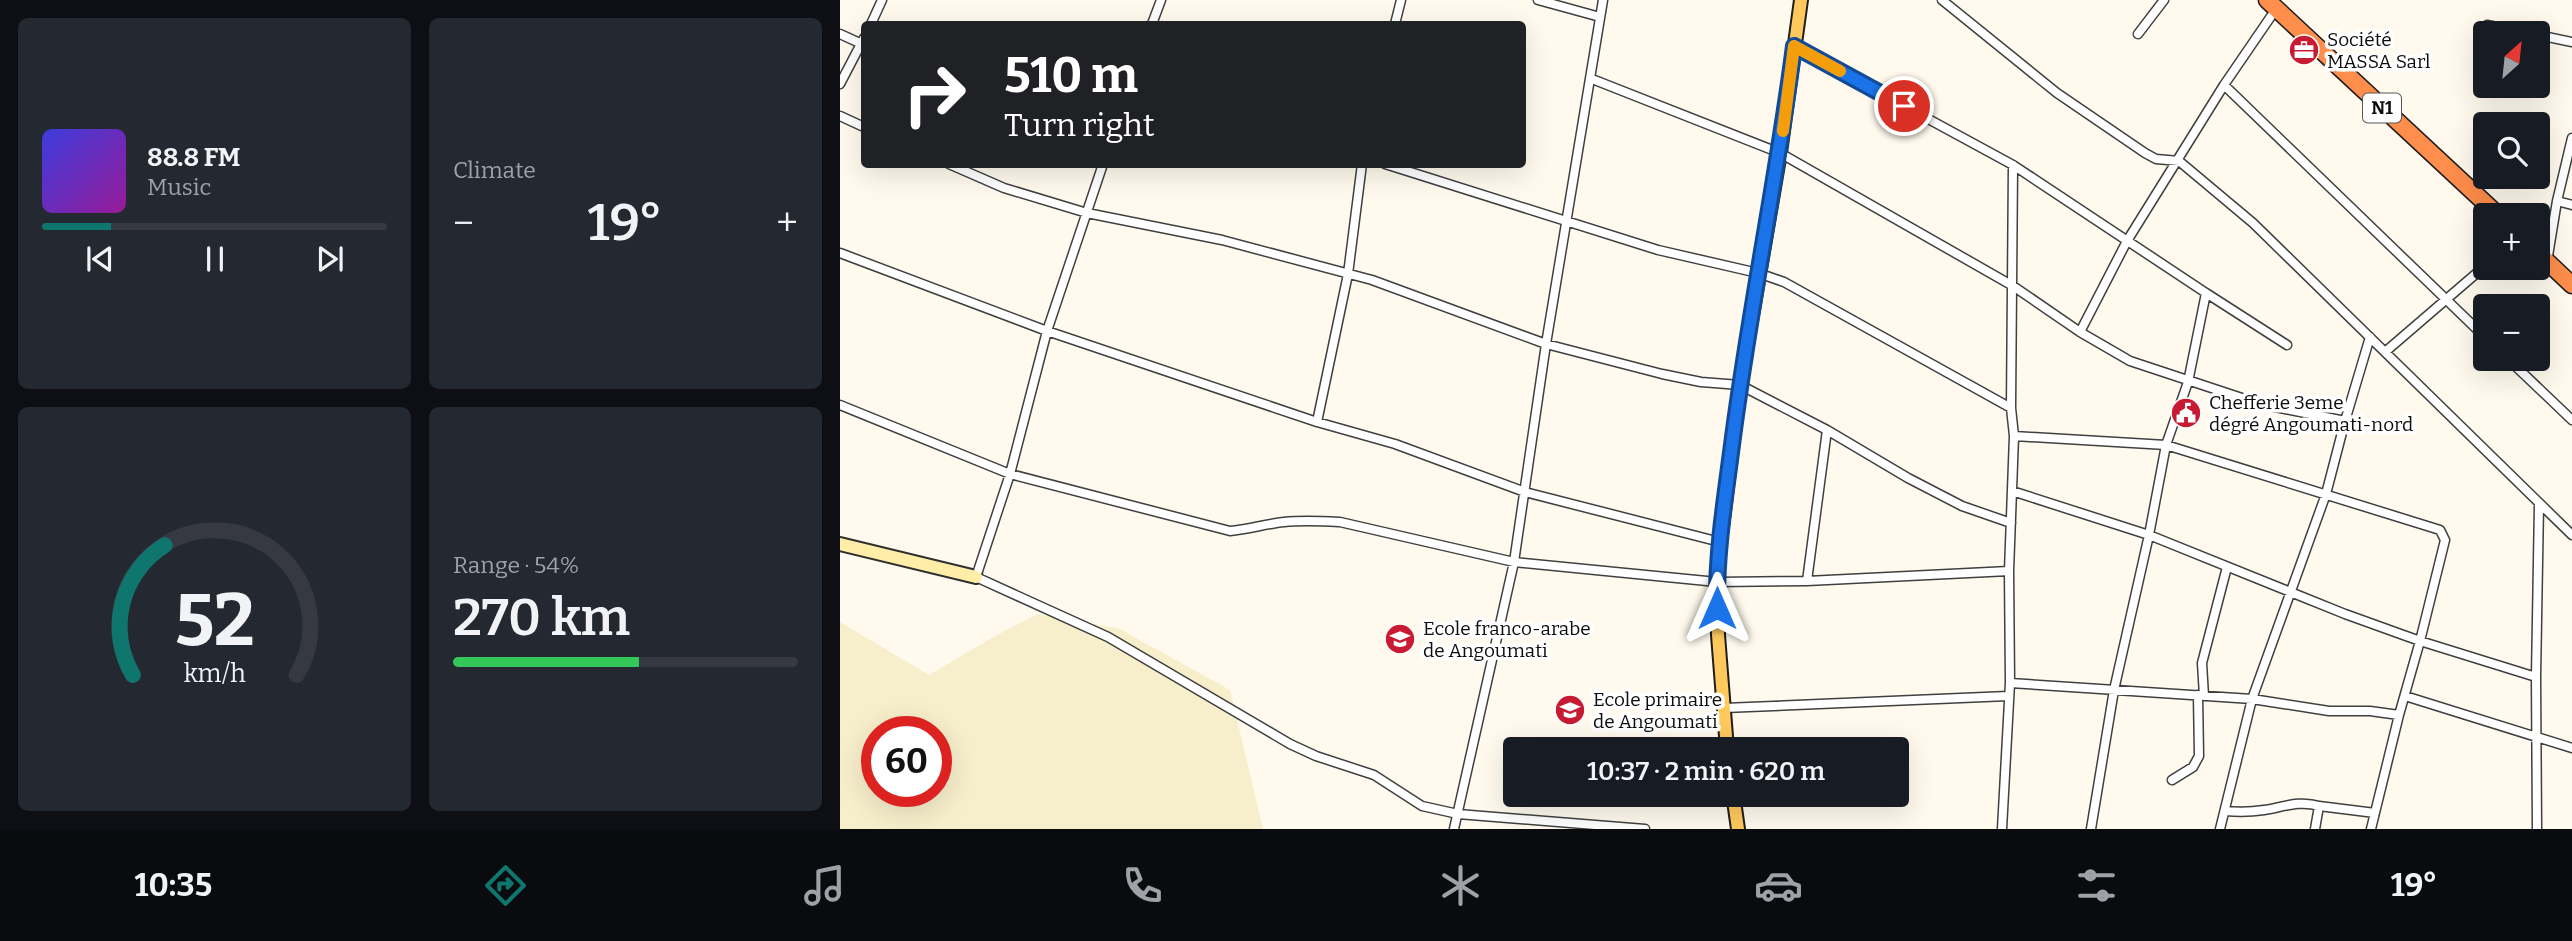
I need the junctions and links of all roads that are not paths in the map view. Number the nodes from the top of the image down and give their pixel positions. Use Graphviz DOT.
graph roads {
  1 [pos="882,0"];
  2 [pos="1161,0"];
  3 [pos="1401,0"];
  4 [pos="1538,0"];
  5 [pos="1603,0"];
  6 [pos="1801,0"];
  7 [pos="1942,0"];
  8 [pos="2164,0"];
  9 [pos="2271,4"];
  10 [pos="1600,17"];
  11 [pos="872,21"];
  12 [pos="1153,21"];
  13 [pos="1396,21"];
  14 [pos="840,34"];
  15 [pos="2138,34"];
  16 [pos="2550,37"];
  17 [pos="861,42"];
  18 [pos="2572,42"];
  19 [pos="1794,46"];
  20 [pos="861,47"];
  21 [pos="1591,79"];
  22 [pos="840,84"];
  23 [pos="2224,85"];
  24 [pos="840,116"];
  25 [pos="861,126"];
  26 [pos="2572,138"];
  27 [pos="1780,153"];
  28 [pos="2179,161"];
  29 [pos="2013,165"];
  30 [pos="958,168"];
  31 [pos="1102,168"];
  32 [pos="1361,168"];
  33 [pos="1398,168"];
  34 [pos="2557,201"];
  35 [pos="2485,203"];
  36 [pos="2572,205"];
  37 [pos="1087,213"];
  38 [pos="1567,220"];
  39 [pos="2550,228"];
  40 [pos="2127,241"];
  41 [pos="840,253"];
  42 [pos="2550,265"];
  43 [pos="1758,273"];
  44 [pos="1348,274"];
  45 [pos="2473,276"];
  46 [pos="2572,285"];
  47 [pos="2012,286"];
  48 [pos="2206,293"];
  49 [pos="2446,300"];
  50 [pos="2473,326"];
  51 [pos="1046,331"];
  52 [pos="2080,332"];
  53 [pos="2370,337"];
  54 [pos="1546,344"];
  55 [pos="2287,345"];
  56 [pos="2385,352"];
  57 [pos="2521,371"];
  58 [pos="2188,382"];
  59 [pos="1740,386"];
  60 [pos="840,405"];
  61 [pos="2011,408"];
  62 [pos="2572,420"];
  63 [pos="2345,421"];
  64 [pos="1317,422"];
  65 [pos="1827,430"];
  66 [pos="2014,436"];
  67 [pos="2166,445"];
  68 [pos="1010,474"];
  69 [pos="2012,491"];
  70 [pos="1525,492"];
  71 [pos="2326,494"];
  72 [pos="2539,504"];
  73 [pos="2011,523"];
  74 [pos="2149,535"];
  75 [pos="2572,535"];
  76 [pos="1720,542"];
  77 [pos="842,545"];
  78 [pos="1514,562"];
  79 [pos="2227,567"];
  80 [pos="2010,571"];
  81 [pos="976,577"];
  82 [pos="1807,581"];
  83 [pos="1717,582"];
  84 [pos="2290,593"];
  85 [pos="2420,641"];
  86 [pos="2536,677"];
  87 [pos="2010,682"];
  88 [pos="2115,690"];
  89 [pos="2008,696"];
  90 [pos="2201,696"];
  91 [pos="2405,696"];
  92 [pos="2252,699"];
  93 [pos="1724,708"];
  94 [pos="2399,715"];
  95 [pos="1726,737"];
  96 [pos="2538,738"];
  97 [pos="2572,748"];
  98 [pos="2172,780"];
  99 [pos="2319,806"];
  100 [pos="1735,807"];
  101 [pos="2225,811"];
  102 [pos="2375,813"];
  103 [pos="1458,814"];
  104 [pos="1454,829"];
  105 [pos="1645,829"];
  106 [pos="1738,829"];
  107 [pos="2002,829"];
  108 [pos="2091,829"];
  109 [pos="2220,829"];
  110 [pos="2315,829"];
  111 [pos="2371,829"];
  112 [pos="2538,829"];
  1 -- 11 [label="street"];
  2 -- 12 [label="street"];
  3 -- 13 [label="street"];
  4 -- 10 [label="street"];
  5 -- 10 [label="street"];
  6 -- 19 [label="main road"];
  7 -- 28 [label="street"];
  8 -- 15 [label="street"];
  9 -- 23 [label="street"];
  9 -- 35 [label="highway, N1"];
  10 -- 21 [label="street"];
  14 -- 17 [label="street"];
  16 -- 18 [label="street"];
  19 -- 27 [label="main road"];
  19 -- 29 [label="street"];
  20 -- 22 [label="street"];
  21 -- 27 [label="street"];
  21 -- 38 [label="street"];
  23 -- 28 [label="street"];
  23 -- 49 [label="street"];
  24 -- 25 [label="street"];
  26 -- 34 [label="street"];
  27 -- 43 [label="main road"];
  27 -- 47 [label="street"];
  28 -- 40 [label="street"];
  28 -- 53 [label="street"];
  29 -- 40 [label="street"];
  29 -- 47 [label="street"];
  30 -- 37 [label="street"];
  31 -- 37 [label="street"];
  32 -- 44 [label="street"];
  33 -- 38 [label="street"];
  34 -- 36 [label="street"];
  34 -- 39 [label="street"];
  37 -- 44 [label="street"];
  37 -- 51 [label="street"];
  38 -- 43 [label="street"];
  38 -- 54 [label="street"];
  40 -- 48 [label="street"];
  40 -- 52 [label="street"];
  41 -- 51 [label="street"];
  42 -- 46 [label="highway"];
  43 -- 59 [label="main road"];
  43 -- 61 [label="street"];
  44 -- 54 [label="street"];
  44 -- 64 [label="street"];
  45 -- 49 [label="street"];
  47 -- 52 [label="street"];
  47 -- 61 [label="street"];
  48 -- 55 [label="street"];
  48 -- 58 [label="street"];
  49 -- 50 [label="street"];
  49 -- 56 [label="street"];
  51 -- 64 [label="street"];
  51 -- 68 [label="street"];
  52 -- 58 [label="street"];
  53 -- 56 [label="street"];
  53 -- 63 [label="street"];
  54 -- 59 [label="street"];
  54 -- 70 [label="street"];
  56 -- 72 [label="street"];
  57 -- 62 [label="street"];
  58 -- 63 [label="street"];
  58 -- 67 [label="street"];
  59 -- 65 [label="street"];
  59 -- 76 [label="main road"];
  60 -- 68 [label="street"];
  61 -- 66 [label="street"];
  63 -- 71 [label="street"];
  64 -- 70 [label="street"];
  65 -- 73 [label="street"];
  65 -- 82 [label="street"];
  66 -- 67 [label="street"];
  66 -- 69 [label="street"];
  67 -- 71 [label="street"];
  67 -- 74 [label="street"];
  68 -- 78 [label="street"];
  68 -- 81 [label="street"];
  69 -- 73 [label="street"];
  69 -- 74 [label="street"];
  70 -- 76 [label="street"];
  70 -- 78 [label="street"];
  71 -- 84 [label="street"];
  71 -- 85 [label="street"];
  72 -- 75 [label="street"];
  72 -- 86 [label="street"];
  73 -- 80 [label="street"];
  74 -- 79 [label="street"];
  74 -- 88 [label="street"];
  76 -- 83 [label="main road"];
  77 -- 81 [label="street"];
  78 -- 83 [label="street"];
  78 -- 103 [label="street"];
  79 -- 84 [label="street"];
  79 -- 90 [label="street"];
  80 -- 82 [label="street"];
  80 -- 87 [label="street"];
  81 -- 103 [label="street"];
  82 -- 83 [label="street"];
  83 -- 93 [label="main road"];
  84 -- 85 [label="street"];
  84 -- 92 [label="street"];
  85 -- 86 [label="street"];
  85 -- 91 [label="street"];
  86 -- 96 [label="street"];
  87 -- 88 [label="street"];
  87 -- 89 [label="street"];
  88 -- 90 [label="street"];
  88 -- 108 [label="street"];
  89 -- 93 [label="street"];
  89 -- 107 [label="street"];
  90 -- 92 [label="street"];
  90 -- 98 [label="street"];
  91 -- 94 [label="street"];
  91 -- 96 [label="street"];
  92 -- 94 [label="street"];
  92 -- 101 [label="street"];
  93 -- 95 [label="main road"];
  94 -- 102 [label="street"];
  96 -- 97 [label="street"];
  96 -- 112 [label="street"];
  99 -- 101 [label="street"];
  99 -- 102 [label="street"];
  99 -- 110 [label="street"];
  100 -- 106 [label="main road"];
  101 -- 109 [label="street"];
  102 -- 111 [label="street"];
  103 -- 104 [label="street"];
  103 -- 105 [label="street"];
}
